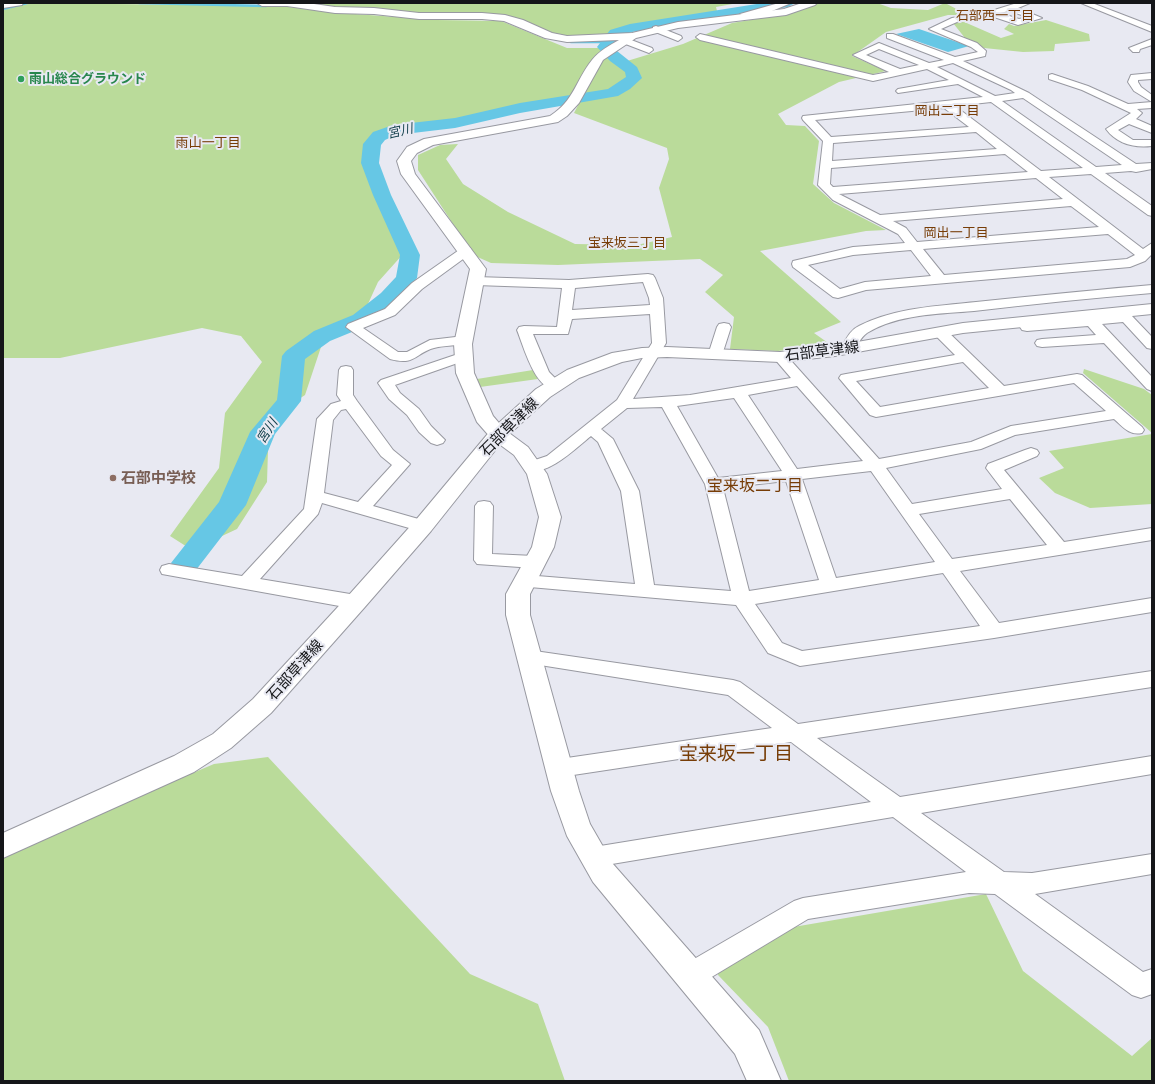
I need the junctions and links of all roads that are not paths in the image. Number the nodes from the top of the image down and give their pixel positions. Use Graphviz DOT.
graph roads {
  1 [pos="19,3"];
  2 [pos="262,3"];
  3 [pos="787,3"];
  4 [pos="812,3"];
  5 [pos="1026,3"];
  6 [pos="1086,3"];
  7 [pos="3,6"];
  8 [pos="1010,8"];
  9 [pos="992,13"];
  10 [pos="1114,15"];
  11 [pos="748,16"];
  12 [pos="1100,17"];
  13 [pos="656,29"];
  14 [pos="1152,29"];
  15 [pos="890,36"];
  16 [pos="700,37"];
  17 [pos="621,38"];
  18 [pos="678,38"];
  19 [pos="1152,42"];
  20 [pos="649,50"];
  21 [pos="1136,50"];
  22 [pos="954,60"];
  23 [pos="927,66"];
  24 [pos="898,72"];
  25 [pos="1152,76"];
  26 [pos="1052,77"];
  27 [pos="873,78"];
  28 [pos="960,81"];
  29 [pos="894,88"];
  30 [pos="1026,95"];
  31 [pos="993,99"];
  32 [pos="1152,99"];
  33 [pos="946,104"];
  34 [pos="1152,105"];
  35 [pos="917,108"];
  36 [pos="1129,108"];
  37 [pos="1129,120"];
  38 [pos="979,129"];
  39 [pos="1152,130"];
  40 [pos="828,140"];
  41 [pos="1152,143"];
  42 [pos="1007,151"];
  43 [pos="826,165"];
  44 [pos="1152,166"];
  45 [pos="1093,170"];
  46 [pos="1137,170"];
  47 [pos="1038,175"];
  48 [pos="830,192"];
  49 [pos="1074,202"];
  50 [pos="1152,212"];
  51 [pos="878,219"];
  52 [pos="1110,230"];
  53 [pos="914,246"];
  54 [pos="466,251"];
  55 [pos="1148,251"];
  56 [pos="1119,264"];
  57 [pos="941,280"];
  58 [pos="476,281"];
  59 [pos="569,284"];
  60 [pos="1152,289"];
  61 [pos="656,309"];
  62 [pos="1152,309"];
  63 [pos="566,315"];
  64 [pos="1088,318"];
  65 [pos="1024,324"];
  66 [pos="724,327"];
  67 [pos="940,332"];
  68 [pos="1108,338"];
  69 [pos="464,340"];
  70 [pos="1042,343"];
  71 [pos="1152,345"];
  72 [pos="848,349"];
  73 [pos="653,353"];
  74 [pos="715,355"];
  75 [pos="1152,355"];
  76 [pos="464,356"];
  77 [pos="1053,356"];
  78 [pos="1124,356"];
  79 [pos="780,357"];
  80 [pos="966,357"];
  81 [pos="346,370"];
  82 [pos="801,381"];
  83 [pos="555,386"];
  84 [pos="1152,386"];
  85 [pos="1001,391"];
  86 [pos="738,392"];
  87 [pos="667,402"];
  88 [pos="350,403"];
  89 [pos="623,403"];
  90 [pos="1118,414"];
  91 [pos="591,429"];
  92 [pos="1136,430"];
  93 [pos="498,434"];
  94 [pos="437,440"];
  95 [pos="1031,453"];
  96 [pos="875,465"];
  97 [pos="532,467"];
  98 [pos="792,474"];
  99 [pos="713,484"];
  100 [pos="1014,493"];
  101 [pos="315,496"];
  102 [pos="484,506"];
  103 [pos="362,508"];
  104 [pos="907,510"];
  105 [pos="423,526"];
  106 [pos="1149,539"];
  107 [pos="1060,549"];
  108 [pos="948,567"];
  109 [pos="169,570"];
  110 [pos="529,572"];
  111 [pos="246,582"];
  112 [pos="830,586"];
  113 [pos="646,591"];
  114 [pos="742,599"];
  115 [pos="356,602"];
  116 [pos="1152,605"];
  117 [pos="994,631"];
  118 [pos="528,657"];
  119 [pos="1152,679"];
  120 [pos="796,733"];
  121 [pos="1152,765"];
  122 [pos="560,768"];
  123 [pos="896,807"];
  124 [pos="3,846"];
  125 [pos="594,857"];
  126 [pos="1152,864"];
  127 [pos="1000,883"];
  128 [pos="691,975"];
  129 [pos="1152,981"];
  130 [pos="764,1081"];
  1 -- 7 [label="street"];
  2 -- 17 [label="street"];
  3 -- 11 [label="street"];
  4 -- 11 [label="street"];
  5 -- 8 [label="street"];
  6 -- 10 [label="street"];
  8 -- 9 [label="street"];
  8 -- 9 [label="street"];
  9 -- 22 [label="street"];
  10 -- 12 [label="street"];
  10 -- 14 [label="street"];
  11 -- 13 [label="street"];
  13 -- 17 [label="street"];
  13 -- 18 [label="street"];
  15 -- 22 [label="street"];
  16 -- 27 [label="street"];
  17 -- 20 [label="street"];
  17 -- 54 [label="street"];
  19 -- 21 [label="street"];
  22 -- 23 [label="street"];
  22 -- 30 [label="street"];
  23 -- 24 [label="street"];
  23 -- 24 [label="street"];
  23 -- 28 [label="street"];
  24 -- 27 [label="street"];
  25 -- 32 [label="street"];
  26 -- 36 [label="street"];
  27 -- 29 [label="street"];
  28 -- 29 [label="street"];
  28 -- 31 [label="street"];
  29 -- 35 [label="street"];
  30 -- 31 [label="street"];
  30 -- 46 [label="street"];
  31 -- 33 [label="street"];
  31 -- 45 [label="street"];
  33 -- 35 [label="street"];
  33 -- 38 [label="street"];
  34 -- 36 [label="street"];
  35 -- 40 [label="street"];
  36 -- 37 [label="street"];
  37 -- 39 [label="street"];
  37 -- 41 [label="street"];
  38 -- 40 [label="street"];
  38 -- 42 [label="street"];
  40 -- 43 [label="street"];
  42 -- 43 [label="street"];
  42 -- 47 [label="street"];
  43 -- 48 [label="street"];
  44 -- 46 [label="street"];
  45 -- 46 [label="street"];
  45 -- 47 [label="street"];
  45 -- 50 [label="street"];
  47 -- 48 [label="street"];
  47 -- 49 [label="street"];
  48 -- 51 [label="street"];
  49 -- 51 [label="street"];
  49 -- 52 [label="street"];
  51 -- 53 [label="street"];
  52 -- 53 [label="street"];
  52 -- 55 [label="street"];
  53 -- 57 [label="street"];
  53 -- 57 [label="street"];
  54 -- 58 [label="street"];
  54 -- 69 [label="street"];
  55 -- 56 [label="street"];
  56 -- 57 [label="street"];
  56 -- 60 [label="street"];
  58 -- 59 [label="street"];
  58 -- 69 [label="street"];
  59 -- 61 [label="street"];
  59 -- 63 [label="street"];
  60 -- 72 [label="street"];
  61 -- 63 [label="street"];
  61 -- 73 [label="street"];
  62 -- 64 [label="street, 石部草津線"];
  63 -- 83 [label="street"];
  64 -- 65 [label="street, 石部草津線"];
  64 -- 68 [label="street"];
  64 -- 71 [label="street"];
  65 -- 67 [label="street, 石部草津線"];
  65 -- 70 [label="street"];
  66 -- 74 [label="street"];
  67 -- 72 [label="street, 石部草津線"];
  67 -- 80 [label="street"];
  68 -- 70 [label="street"];
  68 -- 78 [label="street"];
  69 -- 76 [label="street"];
  70 -- 77 [label="street"];
  72 -- 79 [label="street, 石部草津線"];
  73 -- 74 [label="street, 石部草津線"];
  73 -- 83 [label="street, 石部草津線"];
  73 -- 89 [label="street"];
  74 -- 79 [label="street, 石部草津線"];
  75 -- 78 [label="street"];
  76 -- 93 [label="street"];
  76 -- 94 [label="street"];
  78 -- 84 [label="street"];
  79 -- 82 [label="street"];
  80 -- 85 [label="street"];
  80 -- 85 [label="street"];
  81 -- 88 [label="street"];
  82 -- 86 [label="street"];
  82 -- 96 [label="street"];
  83 -- 93 [label="street, 石部草津線"];
  85 -- 90 [label="street"];
  86 -- 87 [label="street"];
  86 -- 98 [label="street"];
  87 -- 89 [label="street"];
  87 -- 99 [label="street"];
  88 -- 101 [label="street"];
  88 -- 103 [label="street"];
  89 -- 91 [label="street"];
  90 -- 92 [label="street"];
  90 -- 96 [label="street"];
  91 -- 97 [label="street"];
  91 -- 113 [label="street"];
  93 -- 97 [label="street"];
  93 -- 105 [label="street, 石部草津線"];
  95 -- 100 [label="street"];
  96 -- 98 [label="street"];
  96 -- 104 [label="street"];
  97 -- 110 [label="street"];
  98 -- 99 [label="street"];
  98 -- 112 [label="street"];
  99 -- 114 [label="street"];
  100 -- 104 [label="street"];
  100 -- 107 [label="street"];
  101 -- 103 [label="street"];
  101 -- 111 [label="street"];
  102 -- 110 [label="street"];
  103 -- 105 [label="street"];
  104 -- 108 [label="street"];
  105 -- 115 [label="street, 石部草津線"];
  106 -- 107 [label="street"];
  107 -- 108 [label="street"];
  108 -- 112 [label="street"];
  108 -- 117 [label="street"];
  109 -- 111 [label="street"];
  110 -- 113 [label="street"];
  110 -- 118 [label="street"];
  111 -- 115 [label="street"];
  112 -- 114 [label="street"];
  113 -- 114 [label="street"];
  114 -- 117 [label="street"];
  115 -- 124 [label="street, 石部草津線"];
  116 -- 117 [label="street"];
  118 -- 120 [label="street"];
  118 -- 122 [label="street"];
  119 -- 120 [label="street"];
  120 -- 122 [label="street"];
  120 -- 123 [label="street"];
  121 -- 123 [label="street"];
  122 -- 125 [label="street"];
  123 -- 125 [label="street"];
  123 -- 127 [label="street"];
  125 -- 128 [label="street"];
  126 -- 127 [label="street"];
  127 -- 128 [label="street"];
  127 -- 129 [label="street"];
  128 -- 130 [label="street"];
}
